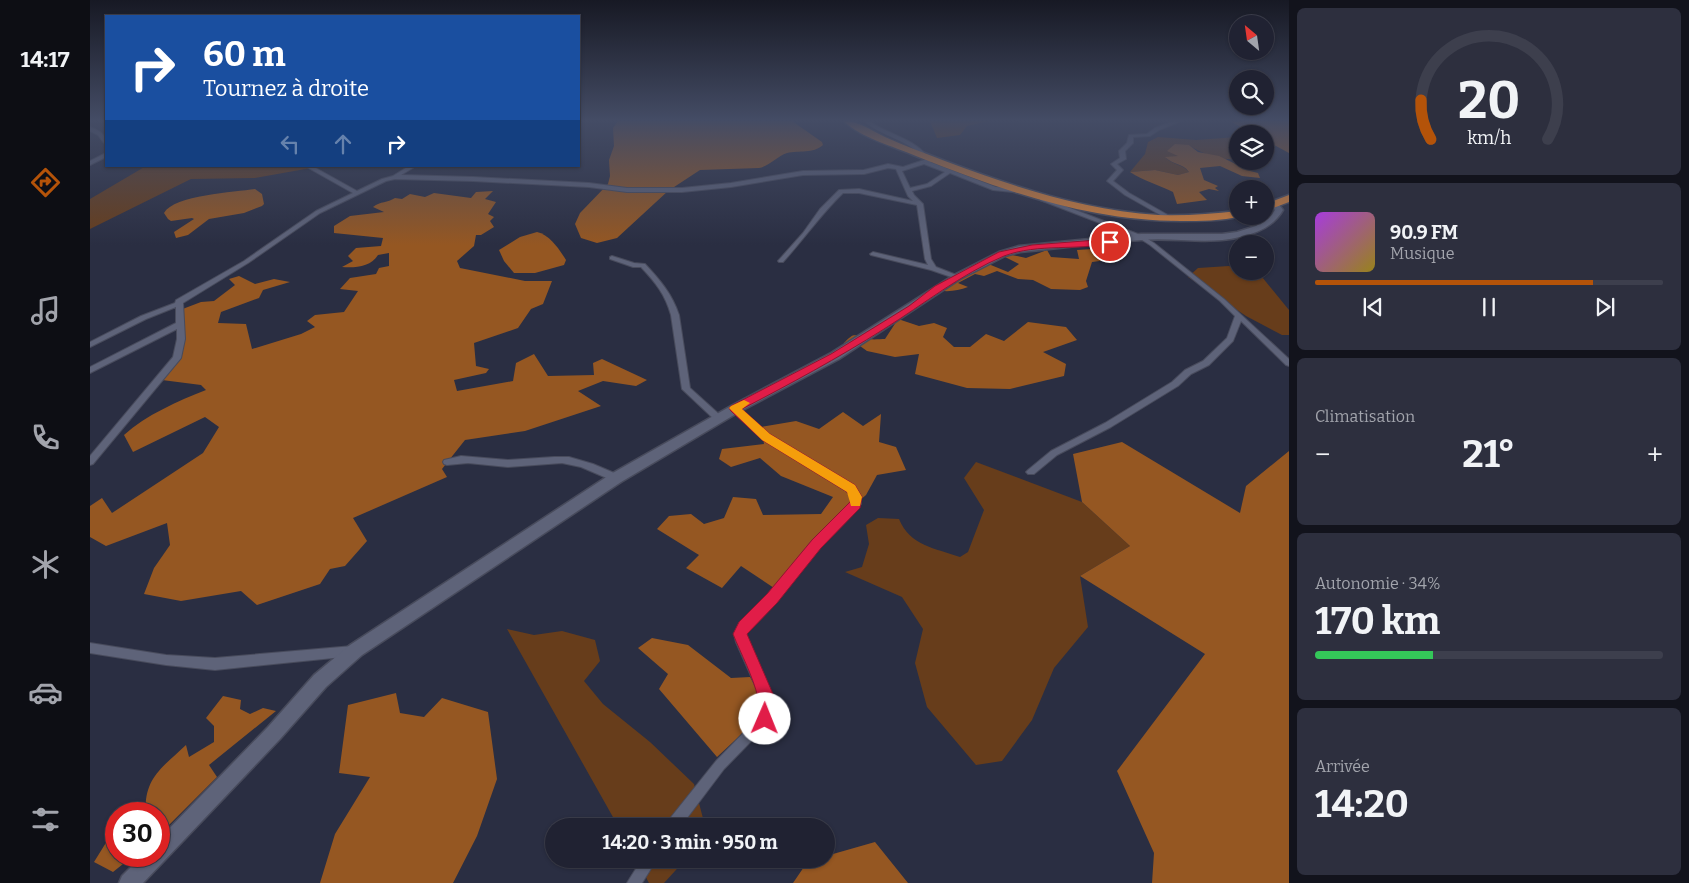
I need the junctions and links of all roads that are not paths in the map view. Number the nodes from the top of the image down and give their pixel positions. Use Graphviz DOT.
graph roads {
  1 [pos="918,162"];
  2 [pos="932,162"];
  3 [pos="936,162"];
  4 [pos="1117,162"];
  5 [pos="310,167"];
  6 [pos="411,167"];
  7 [pos="899,169"];
  8 [pos="948,172"];
  9 [pos="395,177"];
  10 [pos="908,190"];
  11 [pos="1012,190"];
  12 [pos="357,193"];
  13 [pos="1289,198"];
  14 [pos="1042,199"];
  15 [pos="920,204"];
  16 [pos="1274,204"];
  17 [pos="1274,208"];
  18 [pos="1229,215"];
  19 [pos="1171,218"];
  20 [pos="1274,219"];
  21 [pos="1264,225"];
  22 [pos="1142,236"];
  23 [pos="873,254"];
  24 [pos="612,258"];
  25 [pos="781,261"];
  26 [pos="933,268"];
  27 [pos="957,277"];
  28 [pos="179,304"];
  29 [pos="1240,316"];
  30 [pos="180,324"];
  31 [pos="90,346"];
  32 [pos="1289,364"];
  33 [pos="90,370"];
  34 [pos="734,408"];
  35 [pos="718,418"];
  36 [pos="90,462"];
  37 [pos="447,462"];
  38 [pos="1031,472"];
  39 [pos="616,478"];
  40 [pos="90,648"];
  41 [pos="356,650"];
  42 [pos="678,818"];
  43 [pos="170,842"];
  44 [pos="145,867"];
  45 [pos="644,868"];
  46 [pos="129,883"];
  47 [pos="634,883"];
  1 -- 7 [label="street"];
  2 -- 8 [label="street"];
  3 -- 11 [label="highway"];
  4 -- 19 [label="street"];
  5 -- 12 [label="street"];
  6 -- 9 [label="street"];
  7 -- 9 [label="street"];
  7 -- 10 [label="street"];
  8 -- 10 [label="street"];
  8 -- 11 [label="street"];
  9 -- 12 [label="street"];
  10 -- 15 [label="street"];
  11 -- 14 [label="highway"];
  12 -- 28 [label="street"];
  13 -- 16 [label="highway"];
  14 -- 19 [label="highway"];
  14 -- 22 [label="street"];
  15 -- 25 [label="street"];
  15 -- 26 [label="street"];
  17 -- 20 [label="street"];
  18 -- 19 [label="highway"];
  21 -- 22 [label="street"];
  22 -- 27 [label="street"];
  22 -- 29 [label="street"];
  23 -- 26 [label="street"];
  24 -- 35 [label="street"];
  26 -- 27 [label="street"];
  27 -- 34 [label="street"];
  28 -- 30 [label="street"];
  28 -- 31 [label="street"];
  29 -- 32 [label="street"];
  29 -- 38 [label="street"];
  30 -- 33 [label="street"];
  30 -- 36 [label="street"];
  34 -- 35 [label="street"];
  34 -- 42 [label="street"];
  35 -- 39 [label="street"];
  37 -- 39 [label="street"];
  39 -- 41 [label="street"];
  40 -- 41 [label="street"];
  41 -- 43 [label="street"];
  44 -- 46 [label="street"];
  45 -- 47 [label="street"];
}
